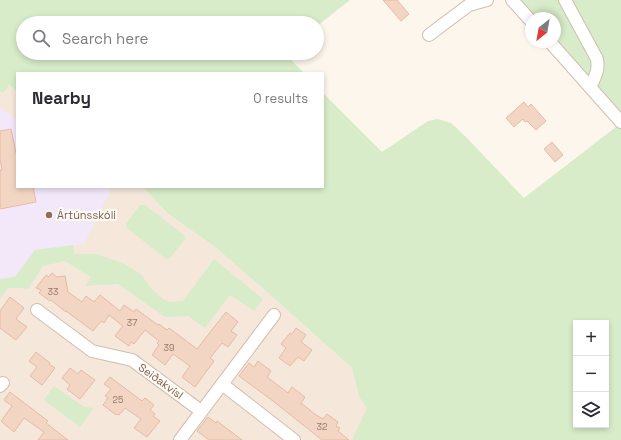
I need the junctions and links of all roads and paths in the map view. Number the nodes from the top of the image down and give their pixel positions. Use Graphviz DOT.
graph roads {
  1 [pos="487,0"];
  2 [pos="512,0"];
  3 [pos="564,0"];
  4 [pos="525,14"];
  5 [pos="429,35"];
  6 [pos="555,48"];
  7 [pos="590,87"];
  8 [pos="621,122"];
  9 [pos="37,310"];
  10 [pos="274,315"];
  11 [pos="222,384"];
  12 [pos="201,411"];
  13 [pos="180,440"];
  14 [pos="294,440"];
  1 -- 5 [label="street"];
  2 -- 4 [label="street"];
  3 -- 7 [label="street"];
  6 -- 7 [label="street"];
  7 -- 8 [label="street"];
  9 -- 12 [label="street, Seiðakvísl"];
  10 -- 11 [label="street"];
  11 -- 12 [label="street"];
  11 -- 14 [label="street"];
  12 -- 13 [label="street"];
}
